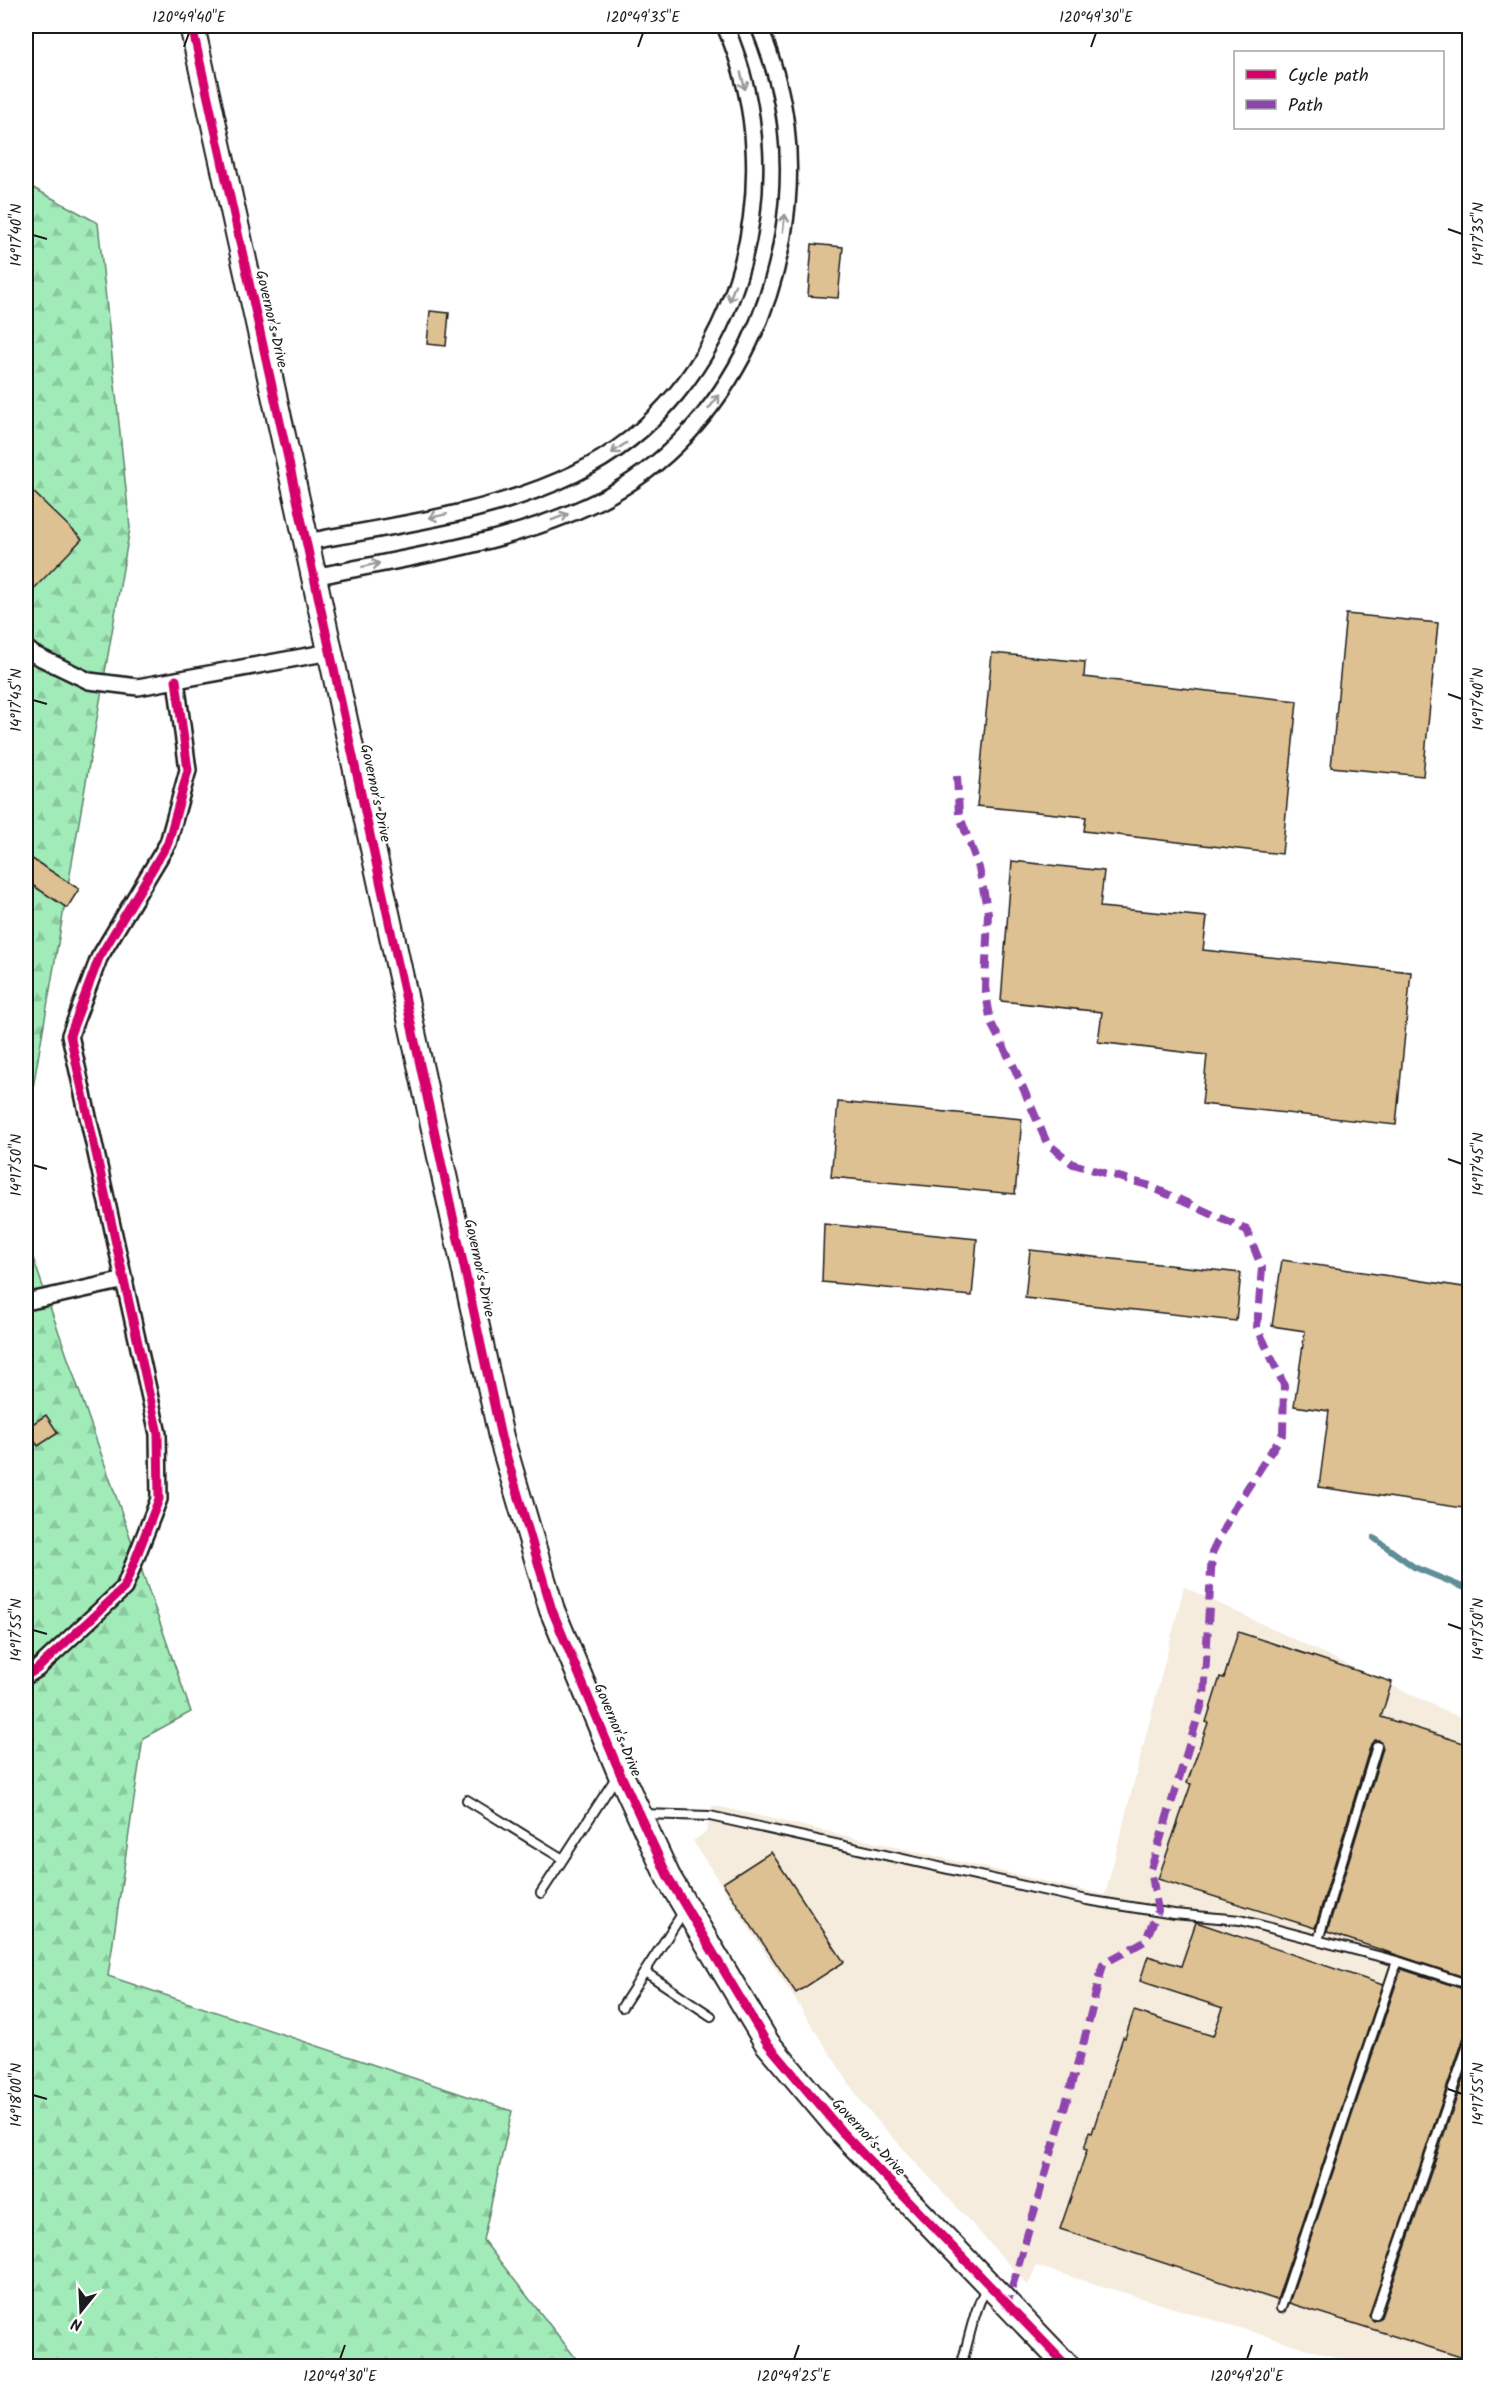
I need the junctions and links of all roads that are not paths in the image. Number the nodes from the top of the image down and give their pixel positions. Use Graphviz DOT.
graph roads {
  1 [pos="192,26"];
  2 [pos="725,26"];
  3 [pos="759,26"];
  4 [pos="306,542"];
  5 [pos="314,577"];
  6 [pos="26,648"];
  7 [pos="330,652"];
  8 [pos="177,680"];
  9 [pos="125,1280"];
  10 [pos="26,1302"];
  11 [pos="26,1676"];
  12 [pos="1377,1746"];
  13 [pos="620,1773"];
  14 [pos="467,1800"];
  15 [pos="638,1813"];
  16 [pos="563,1859"];
  17 [pos="541,1893"];
  18 [pos="686,1908"];
  19 [pos="1318,1940"];
  20 [pos="1397,1961"];
  21 [pos="645,1972"];
  22 [pos="1470,1985"];
  23 [pos="622,2007"];
  24 [pos="711,2016"];
  25 [pos="1470,2039"];
  26 [pos="987,2284"];
  27 [pos="1281,2308"];
  28 [pos="1376,2315"];
  29 [pos="961,2367"];
  30 [pos="1067,2367"];
  1 -- 4 [label="main road, Governor's Drive"];
  2 -- 4 [label="street, one-way"];
  5 -- 3 [label="street, one-way"];
  4 -- 5 [label="main road, Governor's Drive"];
  5 -- 7 [label="main road, Governor's Drive"];
  6 -- 8 [label="street"];
  7 -- 8 [label="street"];
  7 -- 13 [label="main road, Governor's Drive"];
  8 -- 9 [label="street"];
  9 -- 10 [label="street"];
  9 -- 11 [label="street"];
  12 -- 19 [label="lane"];
  13 -- 15 [label="main road, Governor's Drive"];
  13 -- 16 [label="lane"];
  14 -- 16 [label="lane"];
  15 -- 18 [label="main road, Governor's Drive"];
  15 -- 19 [label="lane"];
  16 -- 17 [label="lane"];
  18 -- 21 [label="lane"];
  18 -- 26 [label="main road, Governor's Drive"];
  19 -- 20 [label="lane"];
  20 -- 22 [label="lane"];
  20 -- 27 [label="lane"];
  21 -- 23 [label="lane"];
  21 -- 24 [label="lane"];
  25 -- 28 [label="lane"];
  26 -- 29 [label="lane"];
  26 -- 30 [label="main road, Governor's Drive"];
}
